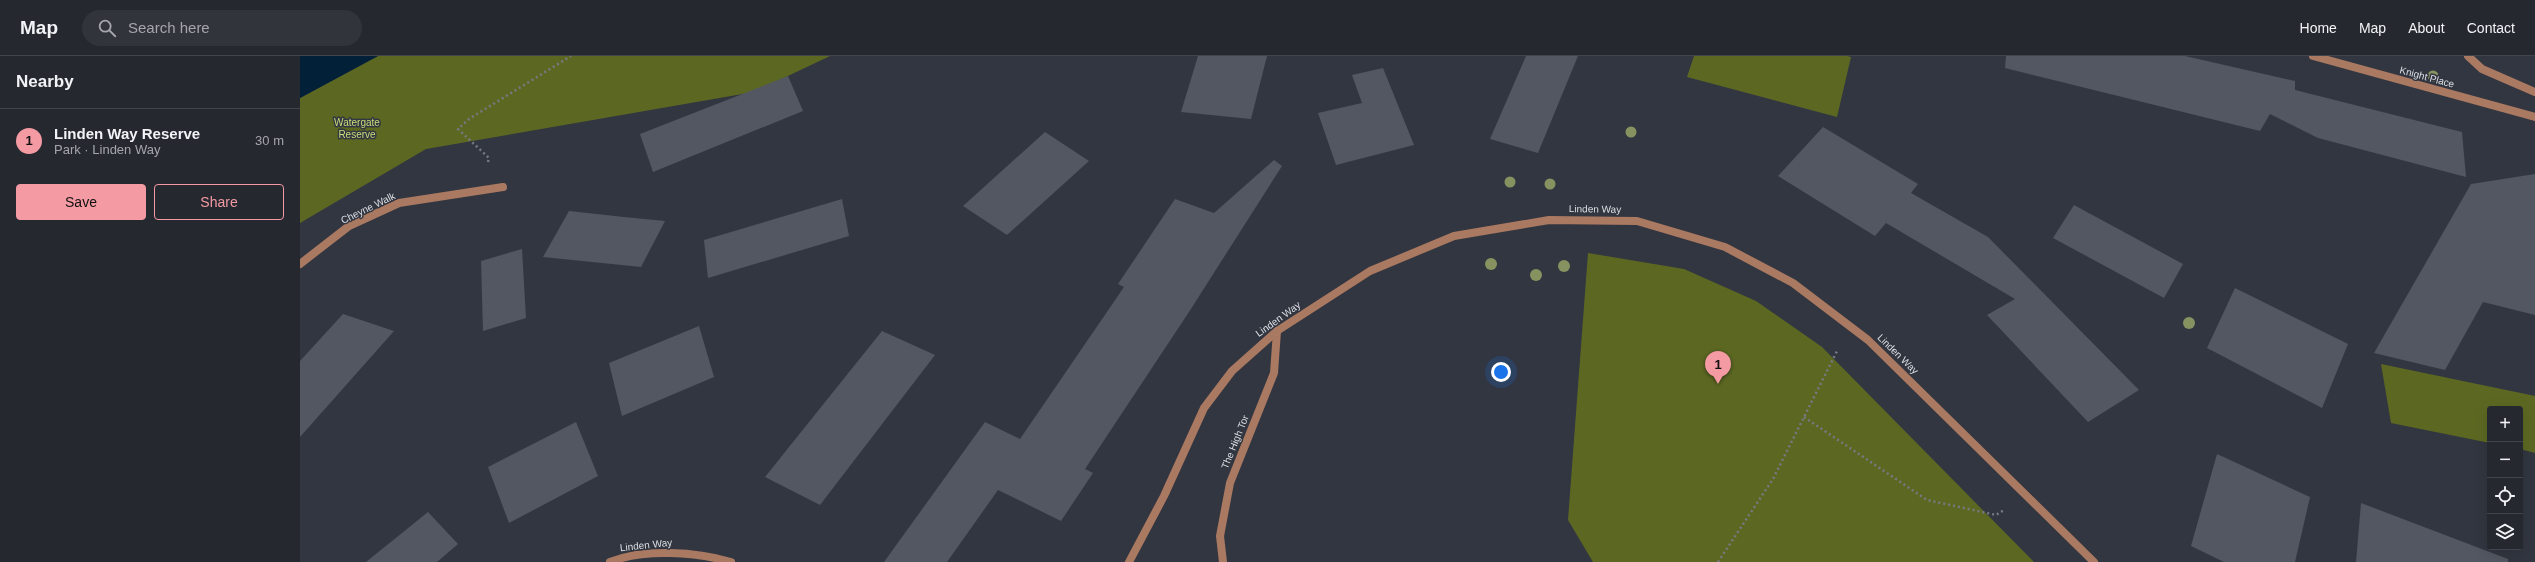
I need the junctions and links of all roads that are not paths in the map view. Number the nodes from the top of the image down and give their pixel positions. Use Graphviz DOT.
graph roads {
  1 [pos="2313,56"];
  2 [pos="2468,56"];
  3 [pos="2535,92"];
  4 [pos="2535,117"];
  5 [pos="503,187"];
  6 [pos="300,264"];
  7 [pos="1277,331"];
  8 [pos="610,562"];
  9 [pos="731,562"];
  10 [pos="1129,562"];
  11 [pos="1223,562"];
  12 [pos="2094,562"];
  1 -- 4 [label="street, Knight Place"];
  2 -- 3 [label="street"];
  5 -- 6 [label="street, Cheyne Walk"];
  7 -- 10 [label="street, Linden Way"];
  7 -- 11 [label="street, The High Tor"];
  7 -- 12 [label="street, Linden Way"];
  8 -- 9 [label="street, Linden Way"];
}
